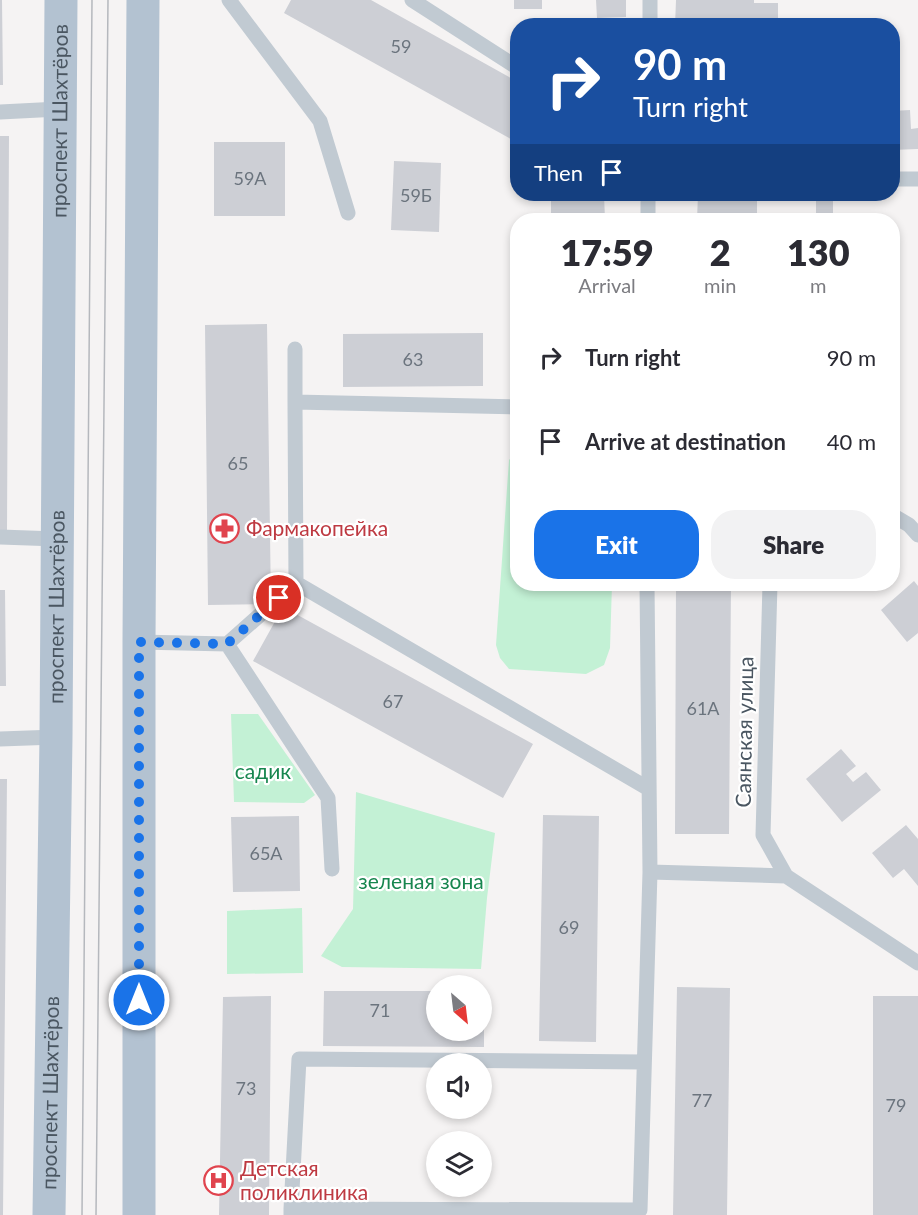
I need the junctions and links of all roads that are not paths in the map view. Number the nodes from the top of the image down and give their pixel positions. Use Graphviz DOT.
graph roads {
  1 [pos="61,0"];
  2 [pos="144,0"];
  3 [pos="229,0"];
  4 [pos="412,0"];
  5 [pos="650,0"];
  6 [pos="650,18"];
  7 [pos="510,63"];
  8 [pos="59,109"];
  9 [pos="0,112"];
  10 [pos="900,179"];
  11 [pos="918,179"];
  12 [pos="348,213"];
  13 [pos="295,349"];
  14 [pos="295,402"];
  15 [pos="510,407"];
  16 [pos="900,520"];
  17 [pos="918,535"];
  18 [pos="0,537"];
  19 [pos="57,539"];
  20 [pos="296,583"];
  21 [pos="647,591"];
  22 [pos="770,591"];
  23 [pos="139,642"];
  24 [pos="227,644"];
  25 [pos="56,737"];
  26 [pos="0,739"];
  27 [pos="649,789"];
  28 [pos="332,870"];
  29 [pos="650,872"];
  30 [pos="786,876"];
  31 [pos="918,963"];
  32 [pos="644,1062"];
  33 [pos="291,1212"];
  34 [pos="49,1215"];
  35 [pos="139,1215"];
  1 -- 8 [label="main road, проспект Шахтёров"];
  2 -- 23 [label="main road"];
  3 -- 12 [label="lane"];
  4 -- 7 [label="lane"];
  5 -- 6 [label="lane"];
  8 -- 9 [label="lane"];
  8 -- 19 [label="main road, проспект Шахтёров"];
  10 -- 11 [label="lane"];
  13 -- 14 [label="lane"];
  14 -- 15 [label="lane"];
  14 -- 20 [label="lane"];
  16 -- 17 [label="lane"];
  18 -- 19 [label="lane"];
  19 -- 25 [label="main road, проспект Шахтёров"];
  20 -- 24 [label="lane"];
  20 -- 27 [label="lane"];
  21 -- 27 [label="lane"];
  22 -- 30 [label="lane, Саянская улица"];
  23 -- 24 [label="lane"];
  23 -- 35 [label="main road"];
  24 -- 28 [label="lane"];
  25 -- 26 [label="lane"];
  25 -- 34 [label="main road, проспект Шахтёров"];
  27 -- 29 [label="lane"];
  29 -- 30 [label="lane"];
  29 -- 32 [label="lane"];
  30 -- 31 [label="lane"];
  32 -- 33 [label="lane"];
  32 -- 33 [label="lane"];
}
